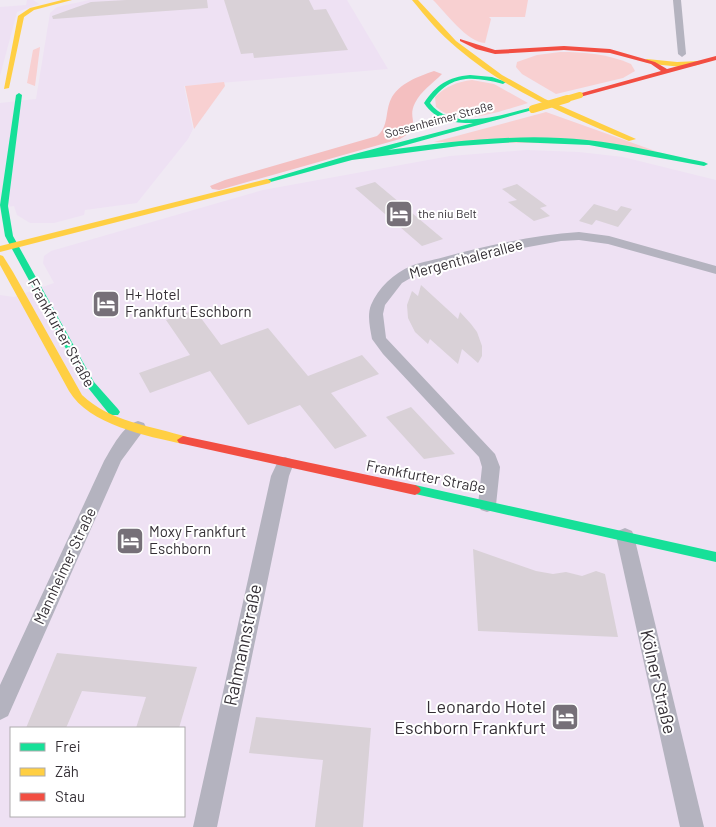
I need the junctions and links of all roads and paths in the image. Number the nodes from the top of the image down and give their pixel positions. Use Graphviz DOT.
graph roads {
  1 [pos="69,0"];
  2 [pos="74,0"];
  3 [pos="415,0"];
  4 [pos="425,0"];
  5 [pos="676,0"];
  6 [pos="52,3"];
  7 [pos="32,24"];
  8 [pos="460,43"];
  9 [pos="529,51"];
  10 [pos="682,54"];
  11 [pos="716,58"];
  12 [pos="642,62"];
  13 [pos="699,63"];
  14 [pos="666,73"];
  15 [pos="638,80"];
  16 [pos="518,83"];
  17 [pos="2,91"];
  18 [pos="418,112"];
  19 [pos="490,120"];
  20 [pos="444,133"];
  21 [pos="646,138"];
  22 [pos="662,144"];
  23 [pos="380,150"];
  24 [pos="5,152"];
  25 [pos="346,159"];
  26 [pos="716,162"];
  27 [pos="704,164"];
  28 [pos="716,168"];
  29 [pos="170,206"];
  30 [pos="4,219"];
  31 [pos="62,233"];
  32 [pos="0,249"];
  33 [pos="16,249"];
  34 [pos="0,258"];
  35 [pos="716,270"];
  36 [pos="0,278"];
  37 [pos="19,286"];
  38 [pos="135,426"];
  39 [pos="285,464"];
  40 [pos="487,505"];
  41 [pos="624,536"];
  42 [pos="716,557"];
  43 [pos="0,709"];
  44 [pos="205,827"];
  45 [pos="692,827"];
  1 -- 6 [label="main road"];
  2 -- 6 [label="main road"];
  3 -- 8 [label="main road"];
  4 -- 8 [label="main road"];
  5 -- 10 [label="street"];
  6 -- 7 [label="main road"];
  6 -- 17 [label="main road"];
  8 -- 9 [label="main road"];
  8 -- 16 [label="main road"];
  8 -- 18 [label="main road"];
  9 -- 12 [label="main road"];
  9 -- 16 [label="main road"];
  11 -- 13 [label="main road, Sossenheimer Straße"];
  12 -- 13 [label="main road"];
  12 -- 14 [label="main road"];
  12 -- 15 [label="main road"];
  13 -- 14 [label="main road, Sossenheimer Straße"];
  14 -- 15 [label="main road, Sossenheimer Straße"];
  15 -- 19 [label="main road, Sossenheimer Straße, bridge"];
  16 -- 19 [label="main road"];
  16 -- 21 [label="main road"];
  16 -- 27 [label="main road"];
  17 -- 24 [label="main road"];
  19 -- 20 [label="main road, Sossenheimer Straße"];
  20 -- 23 [label="main road, Sossenheimer Straße"];
  20 -- 23 [label="main road"];
  22 -- 26 [label="main road"];
  23 -- 25 [label="main road, Sossenheimer Straße"];
  24 -- 30 [label="main road"];
  25 -- 27 [label="main road"];
  25 -- 29 [label="main road, Sossenheimer Straße"];
  27 -- 28 [label="main road"];
  29 -- 31 [label="main road, Sossenheimer Straße"];
  29 -- 33 [label="main road, Sossenheimer Straße"];
  30 -- 31 [label="main road"];
  30 -- 33 [label="main road, Frankfurter Straße"];
  31 -- 33 [label="main road, Sossenheimer Straße"];
  32 -- 33 [label="main road, Sossenheimer Straße"];
  33 -- 34 [label="main road, Sossenheimer Straße"];
  33 -- 38 [label="main road, Frankfurter Straße"];
  34 -- 37 [label="main road, Frankfurter Straße"];
  35 -- 40 [label="street, Mergenthalerallee"];
  36 -- 37 [label="main road"];
  37 -- 38 [label="main road, Frankfurter Straße"];
  38 -- 39 [label="main road, Frankfurter Straße"];
  38 -- 43 [label="street, Mannheimer Straße"];
  39 -- 40 [label="main road, Frankfurter Straße"];
  39 -- 44 [label="street, Rahmannstraße"];
  40 -- 41 [label="main road, Frankfurter Straße"];
  41 -- 42 [label="main road, Frankfurter Straße"];
  41 -- 45 [label="street, Kölner Straße"];
}
